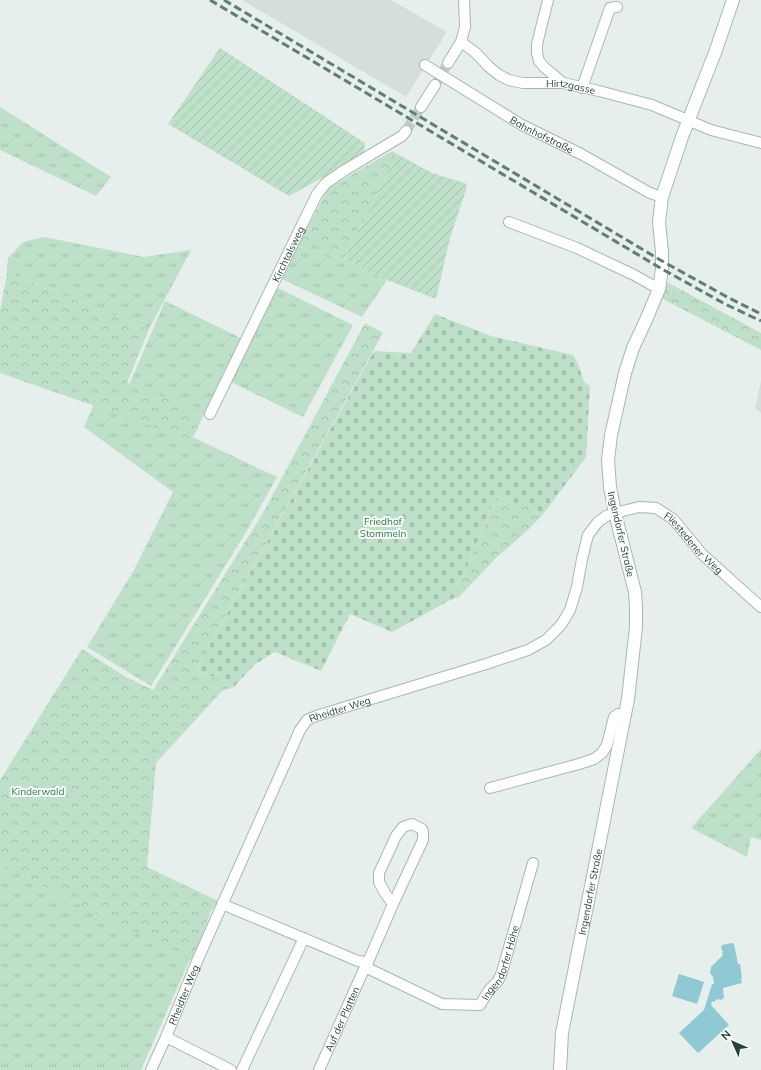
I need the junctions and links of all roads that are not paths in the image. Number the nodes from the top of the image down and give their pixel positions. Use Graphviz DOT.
graph roads {
  1 [pos="464,0"];
  2 [pos="548,0"];
  3 [pos="733,0"];
  4 [pos="617,7"];
  5 [pos="461,42"];
  6 [pos="448,63"];
  7 [pos="425,65"];
  8 [pos="435,84"];
  9 [pos="563,84"];
  10 [pos="582,88"];
  11 [pos="421,108"];
  12 [pos="688,120"];
  13 [pos="406,131"];
  14 [pos="761,143"];
  15 [pos="662,197"];
  16 [pos="509,222"];
  17 [pos="659,289"];
  18 [pos="210,414"];
  19 [pos="615,513"];
  20 [pos="761,607"];
  21 [pos="625,715"];
  22 [pos="490,788"];
  23 [pos="533,864"];
  24 [pos="222,904"];
  25 [pos="393,904"];
  26 [pos="304,938"];
  27 [pos="366,964"];
  28 [pos="166,1037"];
  29 [pos="151,1070"];
  30 [pos="231,1070"];
  31 [pos="242,1070"];
  32 [pos="319,1070"];
  33 [pos="560,1070"];
  1 -- 5 [label="street"];
  2 -- 9 [label="street"];
  3 -- 12 [label="street"];
  4 -- 10 [label="street"];
  5 -- 6 [label="street"];
  5 -- 9 [label="street, Hirtzgasse"];
  7 -- 15 [label="street, Bahnhofstraße"];
  8 -- 11 [label="street"];
  9 -- 10 [label="street, Hirtzgasse"];
  10 -- 12 [label="street, Hirtzgasse"];
  12 -- 14 [label="street, Hirtzgasse"];
  12 -- 15 [label="street"];
  13 -- 18 [label="street, Kirchtalsweg"];
  15 -- 17 [label="street, Ingendorfer Straße"];
  16 -- 17 [label="street"];
  17 -- 19 [label="street, Ingendorfer Straße"];
  19 -- 20 [label="street, Fliestedener Weg"];
  19 -- 21 [label="street, Ingendorfer Straße"];
  19 -- 24 [label="street, Rheidter Weg"];
  21 -- 22 [label="street"];
  21 -- 33 [label="street, Ingendorfer Straße"];
  23 -- 27 [label="street, Ingendorfer Höhe"];
  24 -- 26 [label="street, Ingendorfer Höhe"];
  24 -- 28 [label="street, Rheidter Weg"];
  25 -- 25 [label="street"];
  25 -- 27 [label="street"];
  26 -- 27 [label="street, Ingendorfer Höhe"];
  26 -- 31 [label="street"];
  27 -- 32 [label="street, Auf der Platten"];
  28 -- 29 [label="street, Rheidter Weg"];
  28 -- 30 [label="street"];
}
